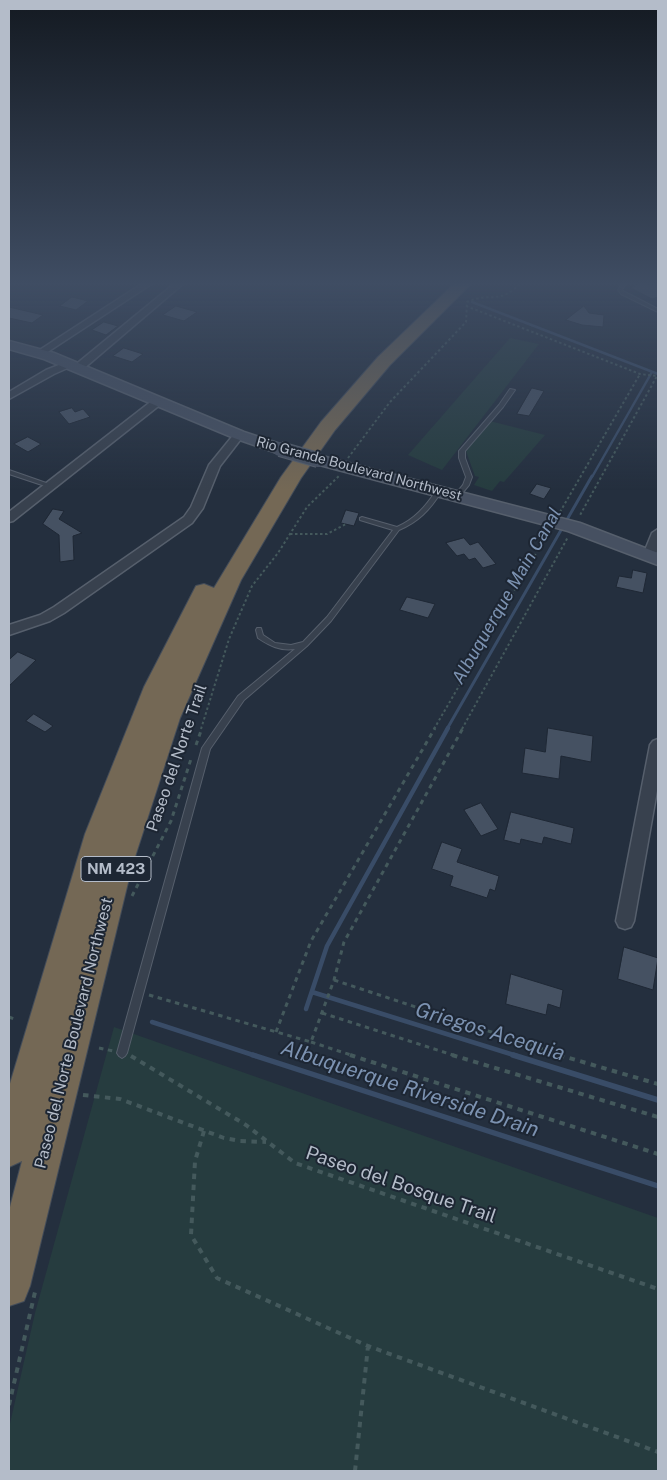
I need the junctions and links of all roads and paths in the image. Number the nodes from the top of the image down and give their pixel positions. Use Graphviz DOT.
graph roads {
  1 [pos="36,352"];
  2 [pos="92,352"];
  3 [pos="374,352"];
  4 [pos="395,352"];
  5 [pos="437,352"];
  6 [pos="592,352"];
  7 [pos="40,353"];
  8 [pos="74,366"];
  9 [pos="640,374"];
  10 [pos="512,390"];
  11 [pos="9,396"];
  12 [pos="157,402"];
  13 [pos="239,435"];
  14 [pos="343,467"];
  15 [pos="9,472"];
  16 [pos="50,486"];
  17 [pos="438,492"];
  18 [pos="457,496"];
  19 [pos="9,518"];
  20 [pos="362,519"];
  21 [pos="346,524"];
  22 [pos="565,525"];
  23 [pos="397,529"];
  24 [pos="658,533"];
  25 [pos="290,534"];
  26 [pos="654,557"];
  27 [pos="9,630"];
  28 [pos="259,630"];
  29 [pos="305,644"];
  30 [pos="658,745"];
  31 [pos="196,747"];
  32 [pos="192,756"];
  33 [pos="131,898"];
  34 [pos="624,920"];
  35 [pos="334,980"];
  36 [pos="138,991"];
  37 [pos="322,1013"];
  38 [pos="9,1017"];
  39 [pos="14,1019"];
  40 [pos="276,1032"];
  41 [pos="311,1042"];
  42 [pos="99,1048"];
  43 [pos="122,1053"];
  44 [pos="658,1084"];
  45 [pos="81,1095"];
  46 [pos="658,1117"];
  47 [pos="204,1131"];
  48 [pos="268,1142"];
  49 [pos="9,1148"];
  50 [pos="658,1154"];
  51 [pos="23,1284"];
  52 [pos="658,1289"];
  53 [pos="368,1346"];
  54 [pos="9,1405"];
  55 [pos="658,1452"];
  56 [pos="354,1471"];
  1 -- 7 [label="street, Rio Grande Boulevard Northwest"];
  2 -- 8 [label="street"];
  3 -- 49 [label="highway, Paseo del Norte Boulevard Northwest / NM 423"];
  4 -- 51 [label="highway, Paseo del Norte Boulevard Northwest / NM 423"];
  5 -- 14 [label="path, Paseo del Norte Trail"];
  6 -- 9 [label="path"];
  7 -- 8 [label="street, Rio Grande Boulevard Northwest"];
  8 -- 11 [label="street"];
  8 -- 12 [label="street, Rio Grande Boulevard Northwest"];
  9 -- 22 [label="path"];
  9 -- 22 [label="path"];
  10 -- 18 [label="lane"];
  12 -- 13 [label="street, Rio Grande Boulevard Northwest"];
  12 -- 16 [label="street"];
  13 -- 14 [label="street, Rio Grande Boulevard Northwest, bridge"];
  13 -- 27 [label="street"];
  14 -- 17 [label="street, Rio Grande Boulevard Northwest"];
  14 -- 25 [label="path, Paseo del Norte Trail"];
  15 -- 16 [label="lane"];
  16 -- 19 [label="street"];
  17 -- 18 [label="street, Rio Grande Boulevard Northwest"];
  17 -- 23 [label="lane"];
  18 -- 22 [label="street, Rio Grande Boulevard Northwest"];
  20 -- 23 [label="lane"];
  21 -- 25 [label="path"];
  22 -- 26 [label="street, Rio Grande Boulevard Northwest"];
  22 -- 35 [label="path"];
  22 -- 40 [label="path"];
  23 -- 29 [label="lane"];
  24 -- 26 [label="street"];
  25 -- 31 [label="path, Paseo del Norte Trail"];
  28 -- 29 [label="lane"];
  29 -- 36 [label="lane"];
  30 -- 34 [label="street"];
  32 -- 33 [label="path, Paseo del Norte Trail"];
  35 -- 37 [label="path"];
  35 -- 44 [label="path"];
  36 -- 40 [label="path"];
  36 -- 43 [label="lane"];
  37 -- 41 [label="path"];
  37 -- 46 [label="path"];
  38 -- 39 [label="path"];
  40 -- 41 [label="path"];
  41 -- 50 [label="path"];
  42 -- 43 [label="path, Paseo del Bosque Trail"];
  43 -- 48 [label="path, Paseo del Bosque Trail"];
  45 -- 47 [label="path"];
  47 -- 48 [label="path"];
  47 -- 53 [label="path"];
  48 -- 52 [label="path, Paseo del Bosque Trail"];
  51 -- 54 [label="path"];
  53 -- 55 [label="path"];
  53 -- 56 [label="path"];
}
